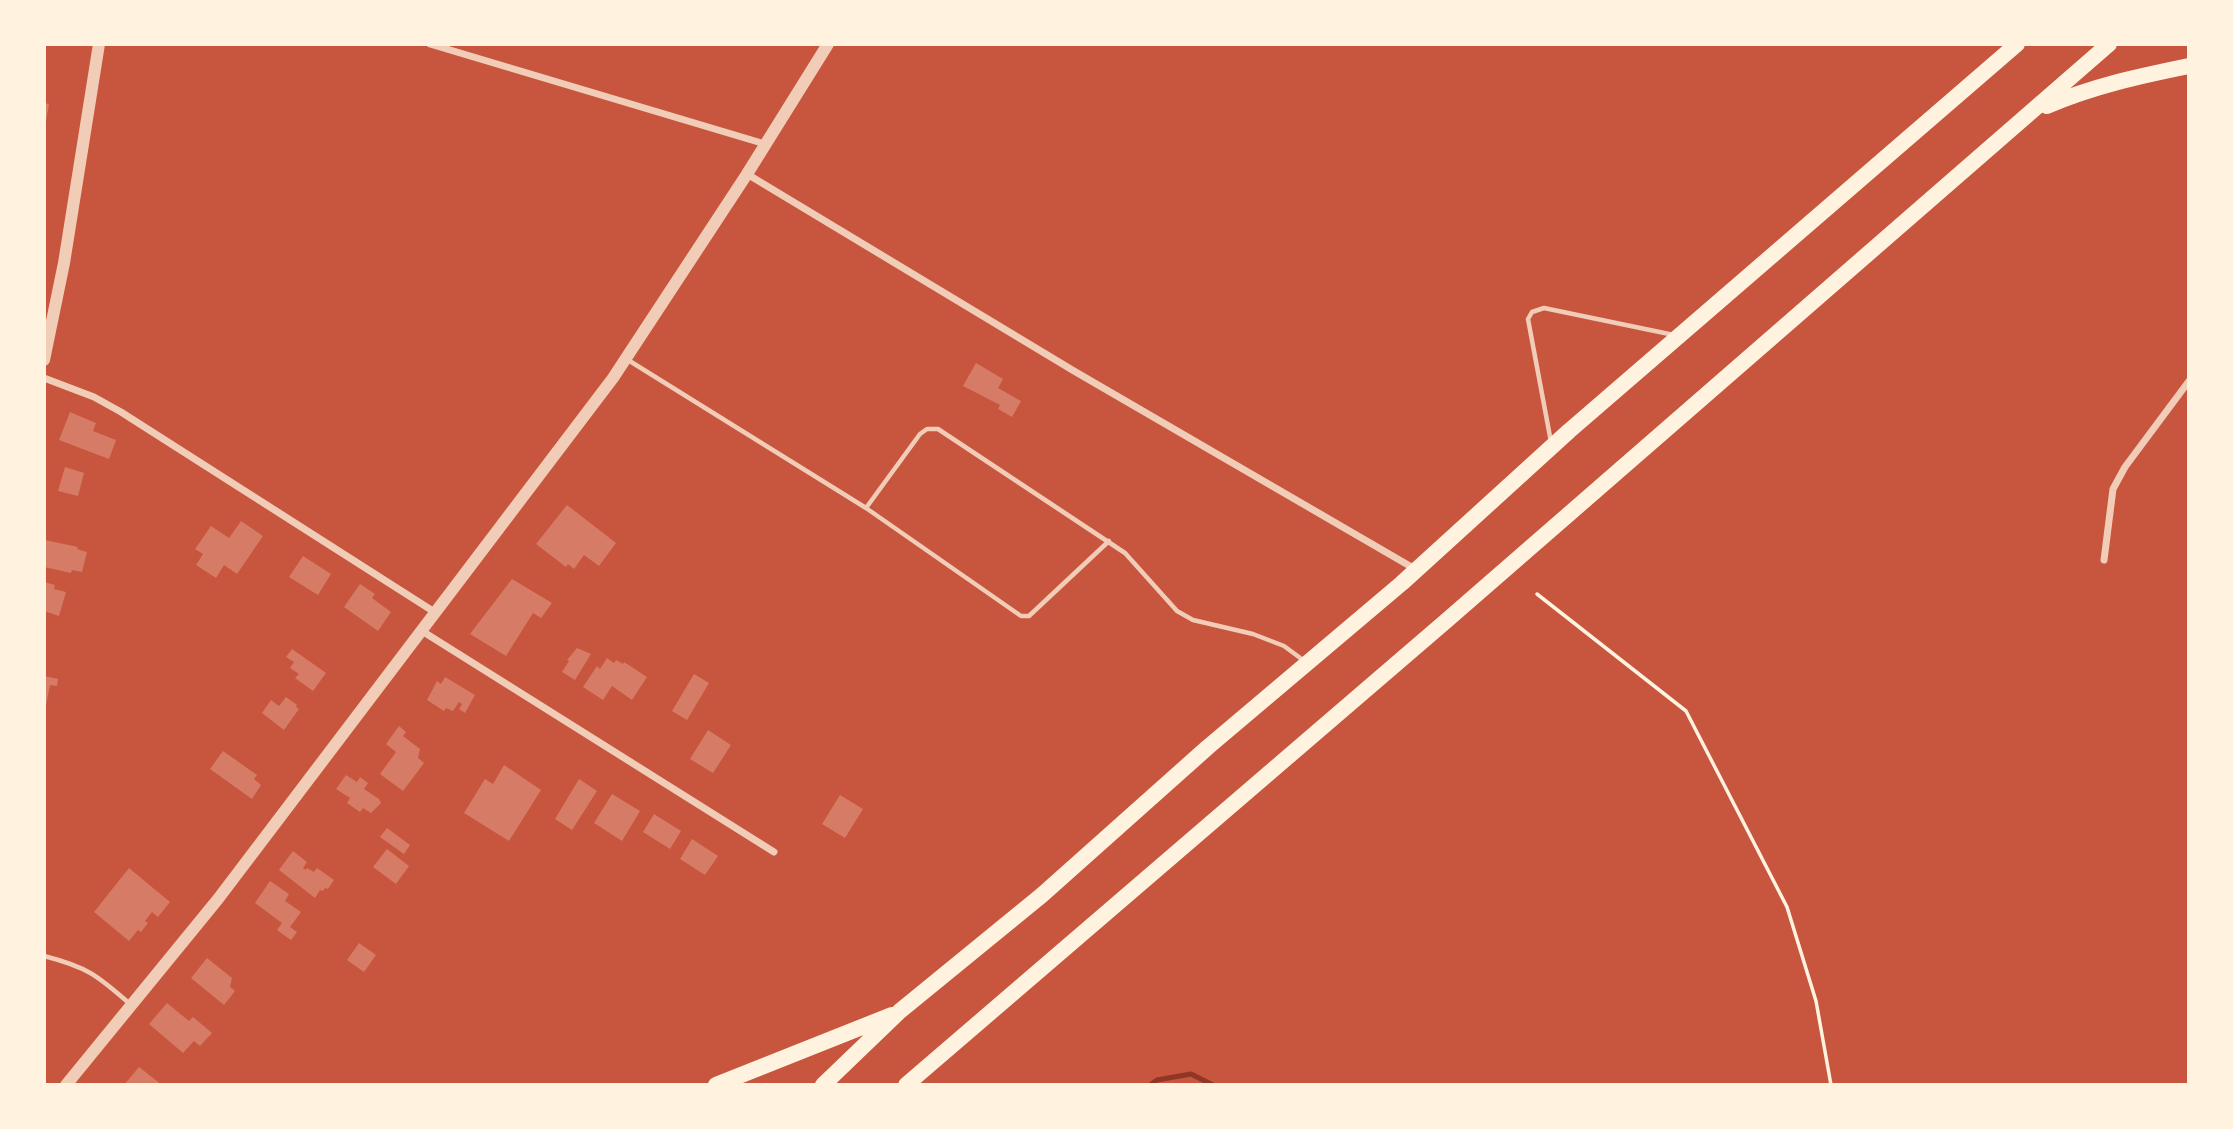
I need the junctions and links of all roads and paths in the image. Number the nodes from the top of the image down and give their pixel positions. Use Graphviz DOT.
graph roads {
  1 [pos="99,44"];
  2 [pos="430,44"];
  3 [pos="828,44"];
  4 [pos="2017,44"];
  5 [pos="2109,44"];
  6 [pos="2189,66"];
  7 [pos="2032,112"];
  8 [pos="765,144"];
  9 [pos="747,174"];
  10 [pos="1681,336"];
  11 [pos="626,359"];
  12 [pos="44,360"];
  13 [pos="44,378"];
  14 [pos="2189,381"];
  15 [pos="1552,447"];
  16 [pos="866,508"];
  17 [pos="1109,541"];
  18 [pos="2104,559"];
  19 [pos="1416,570"];
  20 [pos="1537,594"];
  21 [pos="436,613"];
  22 [pos="422,631"];
  23 [pos="1306,663"];
  24 [pos="774,852"];
  25 [pos="44,957"];
  26 [pos="132,1005"];
  27 [pos="900,1011"];
  28 [pos="66,1085"];
  29 [pos="716,1085"];
  30 [pos="823,1085"];
  31 [pos="906,1085"];
  32 [pos="1830,1085"];
  1 -- 12 [label="street"];
  2 -- 8 [label="street"];
  3 -- 8 [label="street"];
  4 -- 10 [label="highway"];
  5 -- 7 [label="highway"];
  6 -- 7 [label="highway"];
  7 -- 31 [label="highway"];
  8 -- 9 [label="street"];
  9 -- 11 [label="street"];
  9 -- 19 [label="street"];
  10 -- 15 [label="highway"];
  10 -- 15 [label="lane"];
  11 -- 16 [label="lane"];
  11 -- 21 [label="street"];
  13 -- 21 [label="street"];
  14 -- 18 [label="street"];
  15 -- 19 [label="highway"];
  16 -- 17 [label="lane"];
  16 -- 17 [label="lane"];
  17 -- 23 [label="lane"];
  19 -- 23 [label="highway"];
  20 -- 32 [label="path"];
  21 -- 22 [label="street"];
  22 -- 24 [label="street"];
  22 -- 26 [label="street"];
  23 -- 27 [label="highway"];
  25 -- 26 [label="lane"];
  26 -- 28 [label="street"];
  27 -- 29 [label="highway"];
  27 -- 30 [label="highway"];
}
